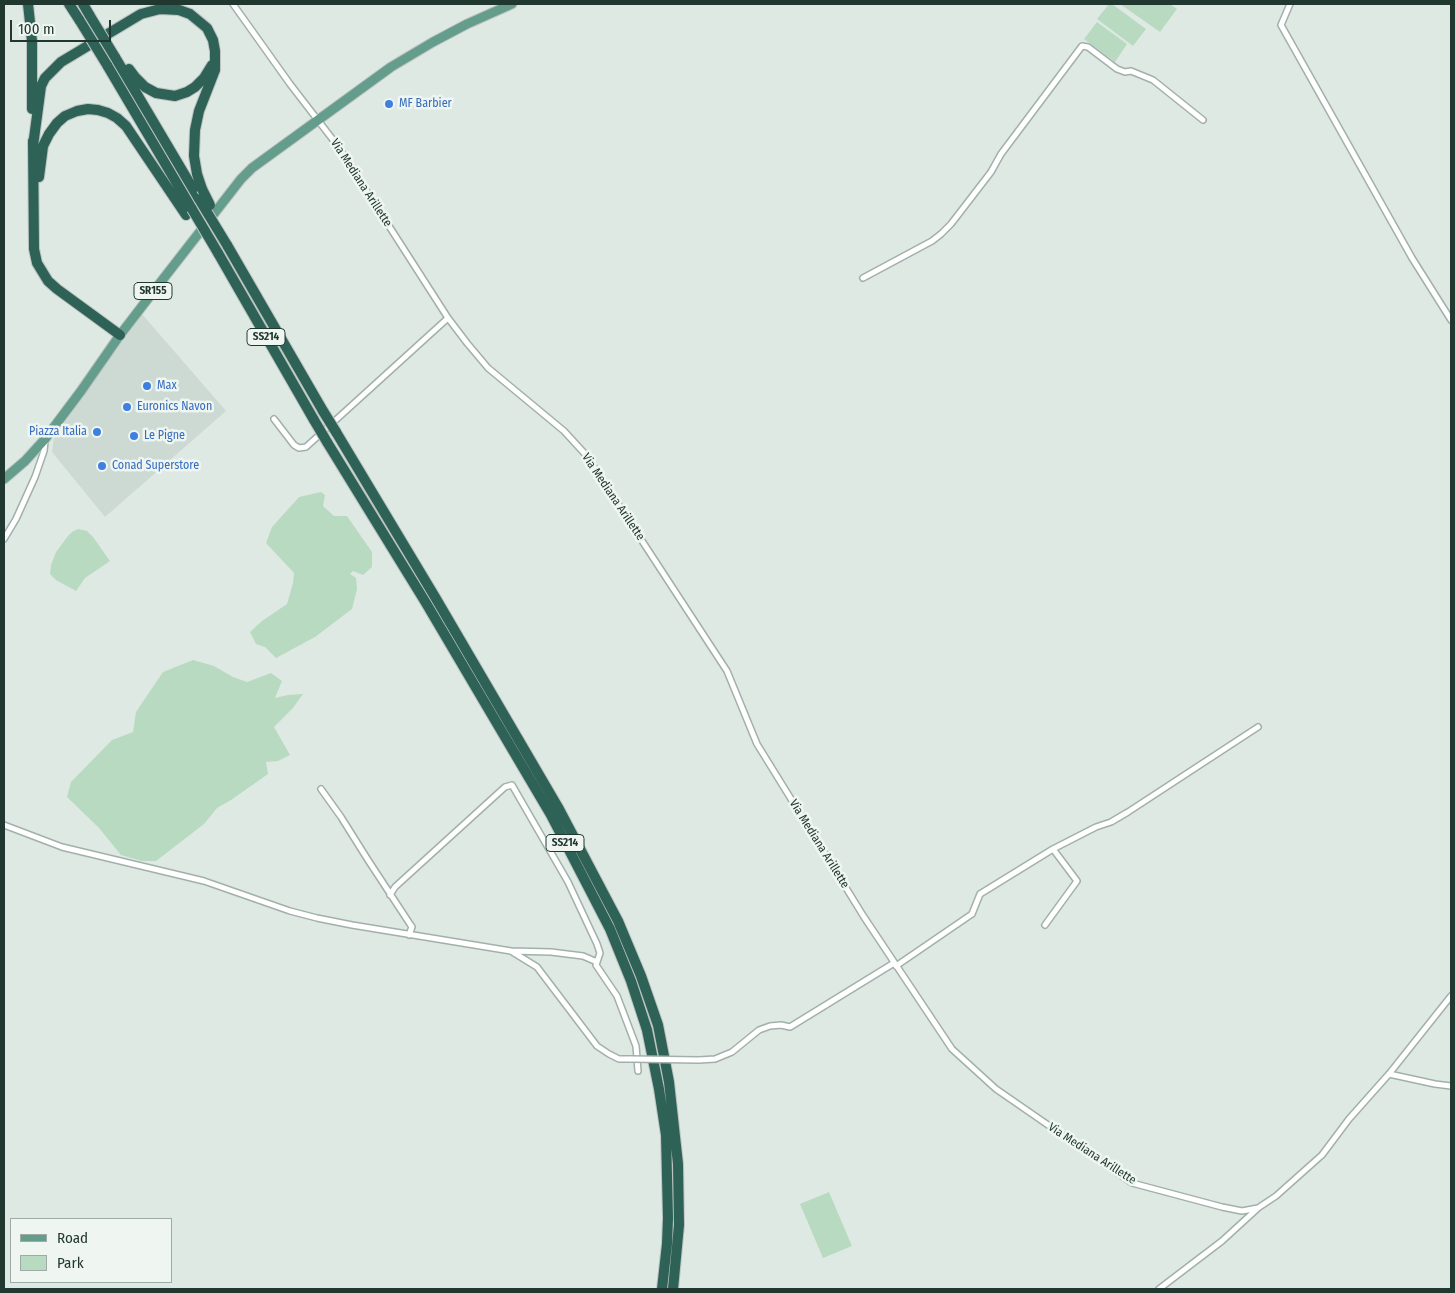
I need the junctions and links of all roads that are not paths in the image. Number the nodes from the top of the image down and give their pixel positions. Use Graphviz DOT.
graph roads {
  1 [pos="28,4"];
  2 [pos="69,4"];
  3 [pos="83,4"];
  4 [pos="233,4"];
  5 [pos="512,4"];
  6 [pos="1290,4"];
  7 [pos="115,56"];
  8 [pos="214,63"];
  9 [pos="318,119"];
  10 [pos="1203,120"];
  11 [pos="33,146"];
  12 [pos="201,194"];
  13 [pos="189,212"];
  14 [pos="34,220"];
  15 [pos="862,278"];
  16 [pos="448,318"];
  17 [pos="1451,320"];
  18 [pos="120,335"];
  19 [pos="274,419"];
  20 [pos="45,439"];
  21 [pos="4,479"];
  22 [pos="4,539"];
  23 [pos="1258,727"];
  24 [pos="320,789"];
  25 [pos="4,825"];
  26 [pos="1053,849"];
  27 [pos="390,895"];
  28 [pos="1045,925"];
  29 [pos="409,935"];
  30 [pos="511,951"];
  31 [pos="597,962"];
  32 [pos="895,964"];
  33 [pos="1451,996"];
  34 [pos="638,1071"];
  35 [pos="1389,1074"];
  36 [pos="1451,1086"];
  37 [pos="1258,1208"];
  38 [pos="662,1289"];
  39 [pos="674,1289"];
  40 [pos="1159,1289"];
  1 -- 11 [label="highway"];
  2 -- 13 [label="highway, SS214, bridge"];
  3 -- 7 [label="highway, SS214, bridge"];
  4 -- 9 [label="street, Via Mediana Arillette"];
  5 -- 9 [label="main road, SR155"];
  6 -- 17 [label="street"];
  7 -- 8 [label="highway"];
  7 -- 12 [label="highway, SS214"];
  8 -- 11 [label="highway"];
  8 -- 12 [label="highway"];
  9 -- 16 [label="street, Via Mediana Arillette"];
  9 -- 18 [label="main road, SR155"];
  10 -- 15 [label="street"];
  11 -- 14 [label="highway"];
  12 -- 39 [label="highway, SS214, bridge"];
  13 -- 14 [label="highway"];
  13 -- 38 [label="highway, SS214, bridge"];
  14 -- 18 [label="highway"];
  16 -- 19 [label="street"];
  16 -- 32 [label="street, Via Mediana Arillette"];
  18 -- 20 [label="main road, SR155"];
  20 -- 21 [label="main road, SR155"];
  20 -- 22 [label="street"];
  23 -- 26 [label="street"];
  24 -- 27 [label="street"];
  25 -- 29 [label="street"];
  26 -- 28 [label="street"];
  26 -- 32 [label="street"];
  27 -- 29 [label="street"];
  27 -- 31 [label="street"];
  29 -- 30 [label="street"];
  30 -- 31 [label="street"];
  30 -- 32 [label="street, bridge"];
  31 -- 34 [label="street"];
  32 -- 37 [label="street, Via Mediana Arillette"];
  33 -- 35 [label="street"];
  35 -- 36 [label="street"];
  35 -- 37 [label="street"];
  37 -- 40 [label="street"];
}
